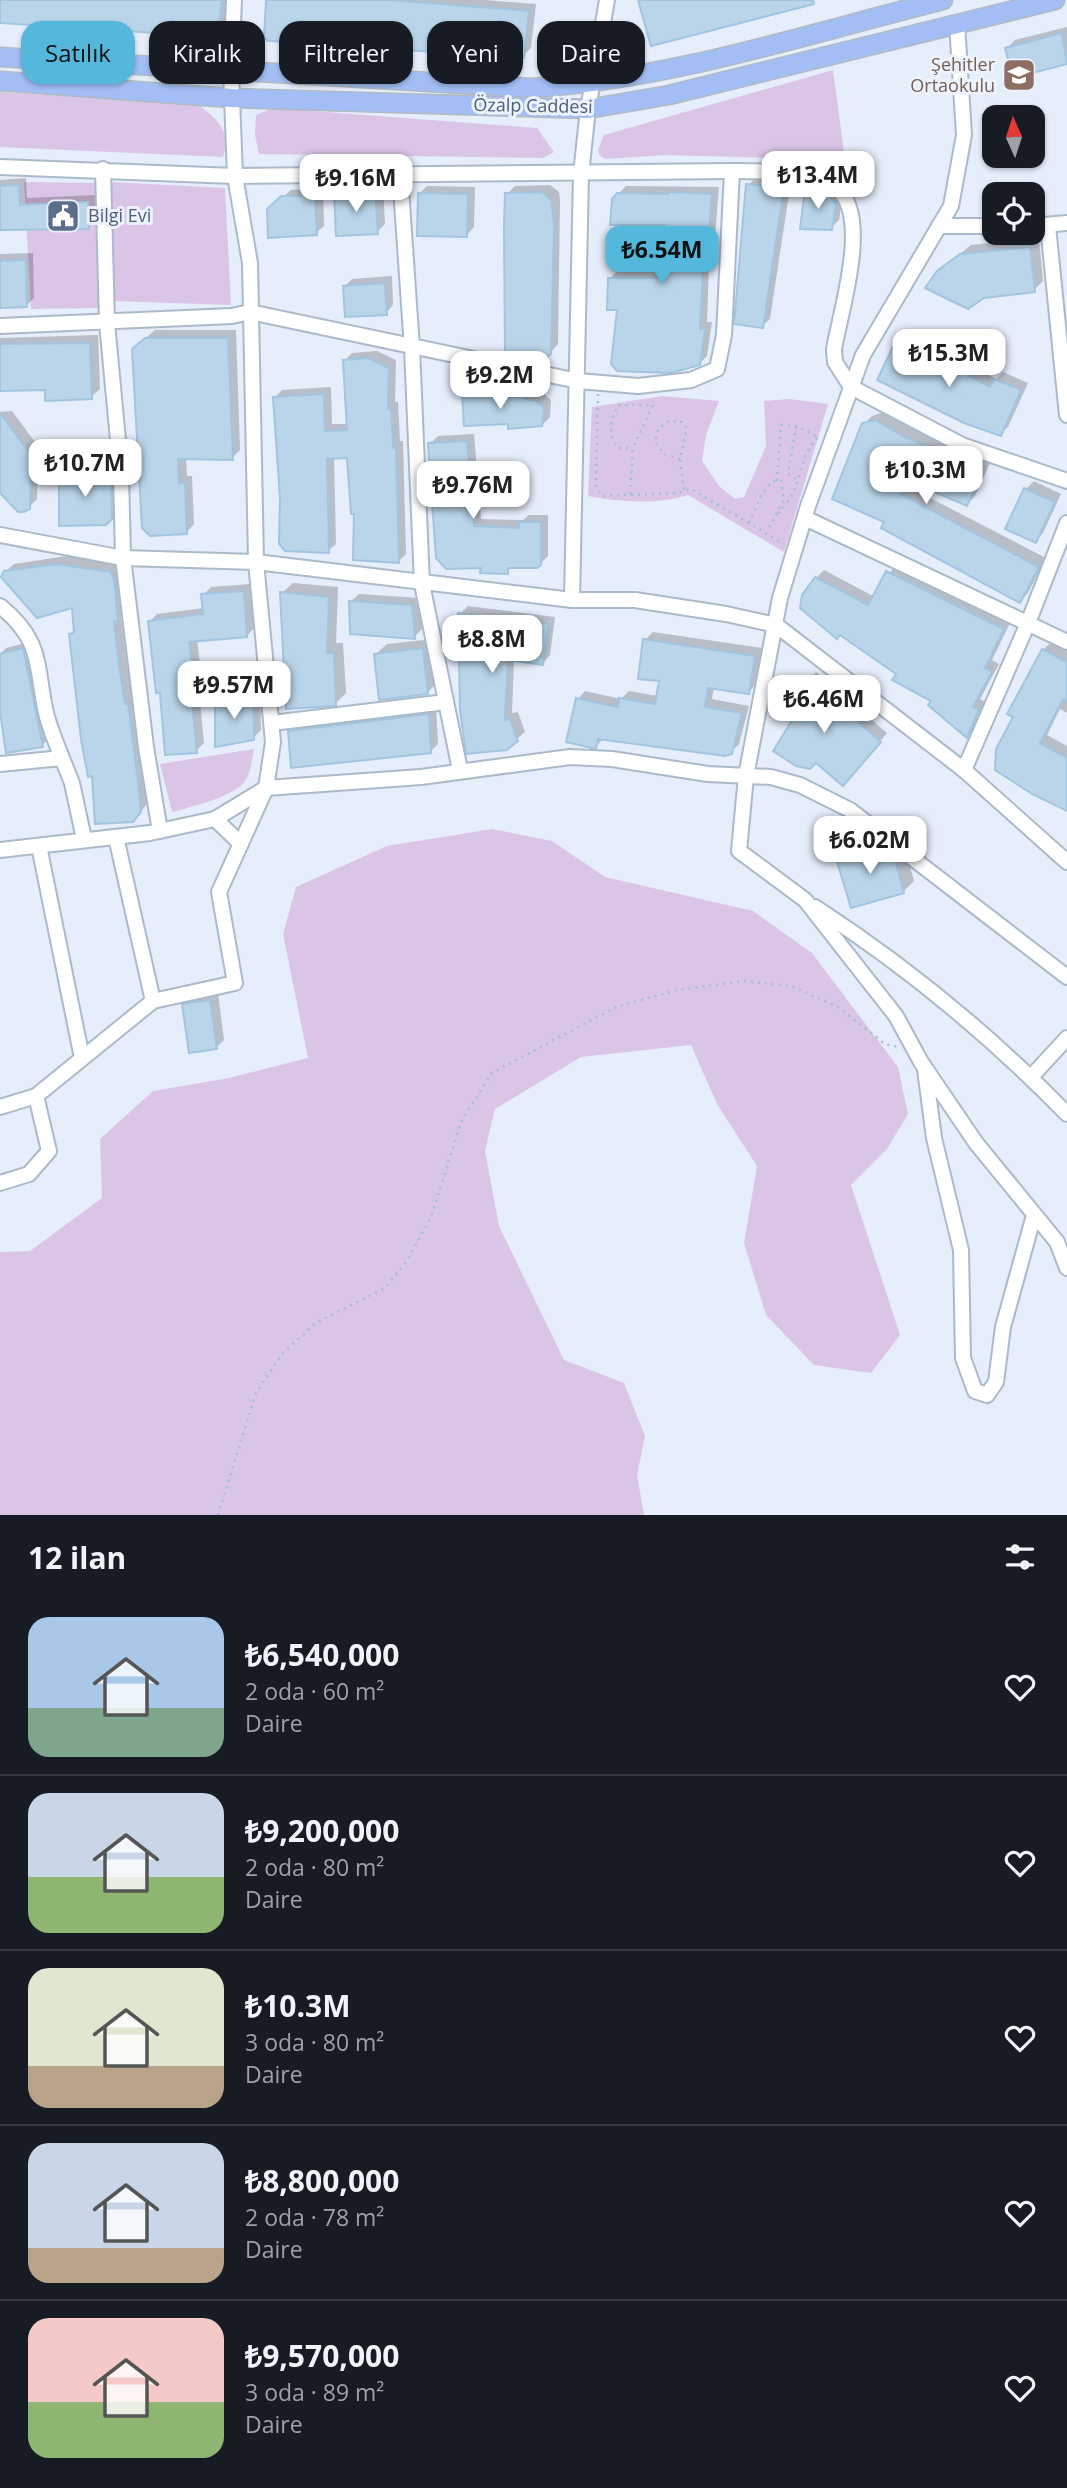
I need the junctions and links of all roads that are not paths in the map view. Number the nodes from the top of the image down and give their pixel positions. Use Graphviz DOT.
graph roads {
  1 [pos="234,0"];
  2 [pos="607,0"];
  3 [pos="943,0"];
  4 [pos="1055,0"];
  5 [pos="233,21"];
  6 [pos="604,21"];
  7 [pos="957,23"];
  8 [pos="0,57"];
  9 [pos="149,66"];
  10 [pos="265,73"];
  11 [pos="645,76"];
  12 [pos="0,81"];
  13 [pos="232,84"];
  14 [pos="594,84"];
  15 [pos="232,97"];
  16 [pos="588,109"];
  17 [pos="0,167"];
  18 [pos="103,169"];
  19 [pos="732,170"];
  20 [pos="400,174"];
  21 [pos="581,174"];
  22 [pos="235,176"];
  23 [pos="1067,223"];
  24 [pos="1045,225"];
  25 [pos="939,226"];
  26 [pos="982,226"];
  27 [pos="1043,245"];
  28 [pos="250,312"];
  29 [pos="107,323"];
  30 [pos="0,326"];
  31 [pos="412,348"];
  32 [pos="578,381"];
  33 [pos="851,387"];
  34 [pos="1067,415"];
  35 [pos="1067,481"];
  36 [pos="805,518"];
  37 [pos="1067,523"];
  38 [pos="0,535"];
  39 [pos="122,558"];
  40 [pos="256,562"];
  41 [pos="422,584"];
  42 [pos="572,600"];
  43 [pos="0,606"];
  44 [pos="1028,623"];
  45 [pos="776,625"];
  46 [pos="1067,642"];
  47 [pos="446,702"];
  48 [pos="272,723"];
  49 [pos="62,758"];
  50 [pos="0,764"];
  51 [pos="460,770"];
  52 [pos="964,770"];
  53 [pos="746,776"];
  54 [pos="266,788"];
  55 [pos="215,819"];
  56 [pos="160,831"];
  57 [pos="116,837"];
  58 [pos="84,839"];
  59 [pos="240,844"];
  60 [pos="39,846"];
  61 [pos="0,850"];
  62 [pos="1067,862"];
  63 [pos="805,900"];
  64 [pos="1067,977"];
  65 [pos="153,1001"];
  66 [pos="1067,1038"];
  67 [pos="82,1058"];
  68 [pos="924,1066"];
  69 [pos="1031,1077"];
  70 [pos="36,1096"];
  71 [pos="0,1107"];
  72 [pos="1067,1114"];
  73 [pos="0,1183"];
  74 [pos="1034,1215"];
  75 [pos="1067,1268"];
  1 -- 5 [label="street"];
  2 -- 6 [label="street"];
  3 -- 11 [label="main road, Özalp Caddesi"];
  4 -- 7 [label="main road, Özalp Caddesi"];
  7 -- 16 [label="main road, Özalp Caddesi"];
  7 -- 25 [label="street"];
  8 -- 9 [label="main road, Özalp Caddesi"];
  10 -- 14 [label="main road, Özalp Caddesi"];
  12 -- 15 [label="main road, Özalp Caddesi"];
  13 -- 15 [label="street"];
  14 -- 16 [label="street"];
  15 -- 16 [label="main road, Özalp Caddesi"];
  15 -- 22 [label="street"];
  16 -- 21 [label="street"];
  17 -- 18 [label="street"];
  18 -- 22 [label="street"];
  18 -- 29 [label="street"];
  19 -- 21 [label="street"];
  19 -- 32 [label="street"];
  19 -- 33 [label="street"];
  20 -- 21 [label="street"];
  20 -- 22 [label="street"];
  20 -- 31 [label="street"];
  21 -- 32 [label="street"];
  22 -- 28 [label="street"];
  23 -- 24 [label="street"];
  25 -- 26 [label="street"];
  25 -- 33 [label="street"];
  27 -- 34 [label="street"];
  28 -- 29 [label="street"];
  28 -- 31 [label="street"];
  28 -- 40 [label="street"];
  29 -- 30 [label="street"];
  29 -- 39 [label="street"];
  31 -- 32 [label="street"];
  31 -- 41 [label="street"];
  32 -- 42 [label="street"];
  33 -- 35 [label="street"];
  33 -- 36 [label="street"];
  36 -- 44 [label="street"];
  36 -- 45 [label="street"];
  37 -- 44 [label="street"];
  38 -- 39 [label="street"];
  39 -- 40 [label="street"];
  39 -- 56 [label="street"];
  40 -- 41 [label="street"];
  40 -- 48 [label="street"];
  41 -- 42 [label="street"];
  41 -- 47 [label="street"];
  42 -- 45 [label="street"];
  43 -- 49 [label="street"];
  44 -- 46 [label="street"];
  44 -- 52 [label="street"];
  45 -- 52 [label="street"];
  45 -- 53 [label="street"];
  47 -- 48 [label="street"];
  47 -- 51 [label="street"];
  48 -- 54 [label="street"];
  49 -- 50 [label="street"];
  49 -- 58 [label="street"];
  51 -- 53 [label="street"];
  51 -- 54 [label="street"];
  52 -- 62 [label="street"];
  53 -- 63 [label="street"];
  53 -- 64 [label="street"];
  54 -- 55 [label="street"];
  54 -- 59 [label="street"];
  55 -- 56 [label="street"];
  55 -- 59 [label="street"];
  56 -- 57 [label="street"];
  57 -- 58 [label="street"];
  57 -- 65 [label="street"];
  58 -- 60 [label="street"];
  59 -- 65 [label="street"];
  60 -- 61 [label="street"];
  60 -- 67 [label="street"];
  63 -- 68 [label="street"];
  63 -- 69 [label="street"];
  65 -- 67 [label="street"];
  66 -- 69 [label="street"];
  67 -- 70 [label="street"];
  68 -- 74 [label="street"];
  68 -- 74 [label="street"];
  69 -- 72 [label="street"];
  70 -- 71 [label="street"];
  70 -- 73 [label="street"];
  74 -- 75 [label="street"];
}
